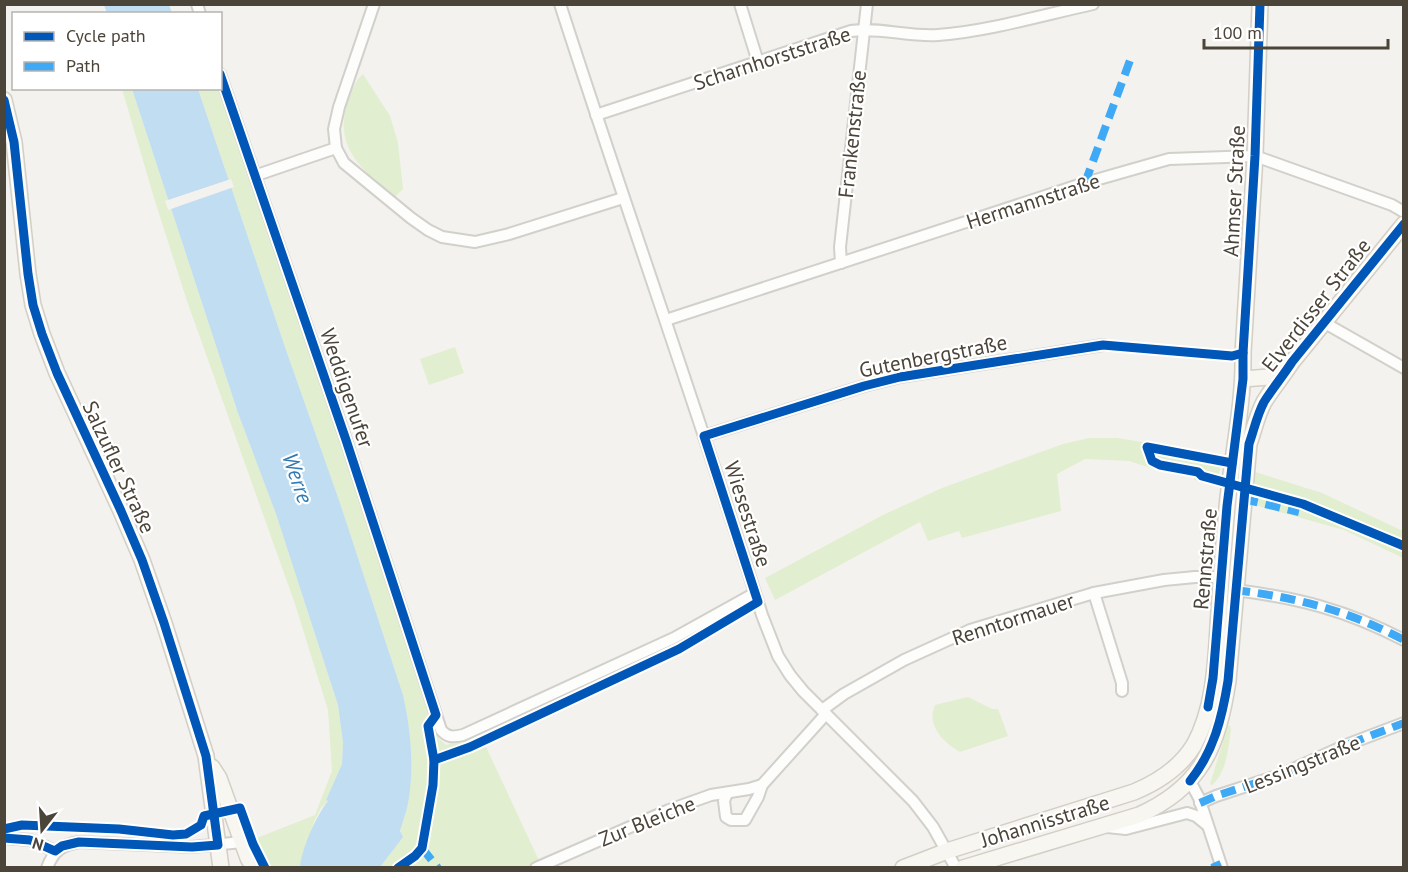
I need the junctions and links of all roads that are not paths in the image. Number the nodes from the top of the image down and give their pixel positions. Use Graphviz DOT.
graph roads {
  1 [pos="374,4"];
  2 [pos="560,4"];
  3 [pos="740,4"];
  4 [pos="867,4"];
  5 [pos="1094,4"];
  6 [pos="1260,4"];
  7 [pos="864,29"];
  8 [pos="758,62"];
  9 [pos="222,80"];
  10 [pos="4,100"];
  11 [pos="596,115"];
  12 [pos="9,143"];
  13 [pos="336,148"];
  14 [pos="1255,156"];
  15 [pos="256,175"];
  16 [pos="623,198"];
  17 [pos="1404,212"];
  18 [pos="1404,224"];
  19 [pos="841,263"];
  20 [pos="666,320"];
  21 [pos="1323,322"];
  22 [pos="1102,345"];
  23 [pos="1292,362"];
  24 [pos="1404,368"];
  25 [pos="1243,379"];
  26 [pos="704,436"];
  27 [pos="1249,444"];
  28 [pos="1221,577"];
  29 [pos="1235,590"];
  30 [pos="754,593"];
  31 [pos="1094,593"];
  32 [pos="1404,640"];
  33 [pos="1122,691"];
  34 [pos="824,712"];
  35 [pos="1404,723"];
  36 [pos="206,756"];
  37 [pos="1180,762"];
  38 [pos="1190,781"];
  39 [pos="762,785"];
  40 [pos="727,793"];
  41 [pos="1200,803"];
  42 [pos="1207,825"];
  43 [pos="1101,827"];
  44 [pos="4,838"];
  45 [pos="242,842"];
  46 [pos="218,845"];
  47 [pos="55,851"];
  48 [pos="947,851"];
  49 [pos="47,867"];
  50 [pos="221,867"];
  51 [pos="254,867"];
  52 [pos="536,867"];
  53 [pos="903,867"];
  54 [pos="956,867"];
  55 [pos="963,867"];
  56 [pos="1222,867"];
  1 -- 13 [label="street"];
  2 -- 11 [label="street, Wiesestraße"];
  3 -- 8 [label="street"];
  4 -- 7 [label="street, Frankenstraße"];
  5 -- 7 [label="street, Scharnhorststraße"];
  6 -- 14 [label="main road, Ahmser Straße"];
  7 -- 8 [label="street, Scharnhorststraße"];
  7 -- 19 [label="street, Frankenstraße"];
  8 -- 11 [label="street, Scharnhorststraße"];
  9 -- 15 [label="street, Weddigenufer"];
  10 -- 12 [label="main road, Salzufler Straße"];
  11 -- 16 [label="street, Wiesestraße"];
  12 -- 36 [label="main road, Salzufler Straße"];
  13 -- 15 [label="street"];
  13 -- 16 [label="street"];
  14 -- 17 [label="street, Hermannstraße"];
  14 -- 19 [label="street, Hermannstraße"];
  14 -- 25 [label="main road, Ahmser Straße"];
  15 -- 30 [label="street, Weddigenufer"];
  16 -- 20 [label="street, Wiesestraße"];
  18 -- 21 [label="main road, Elverdisser Straße"];
  19 -- 20 [label="street, Hermannstraße"];
  20 -- 26 [label="street, Wiesestraße"];
  21 -- 23 [label="main road, Elverdisser Straße"];
  21 -- 24 [label="street"];
  22 -- 26 [label="street, Gutenbergstraße"];
  23 -- 25 [label="main road, Elverdisser Straße"];
  23 -- 27 [label="main road, Elverdisser Straße"];
  25 -- 27 [label="main road"];
  25 -- 28 [label="main road, Rennstraße"];
  26 -- 30 [label="street, Wiesestraße"];
  27 -- 29 [label="main road, Rennstraße"];
  28 -- 31 [label="street, Renntormauer"];
  28 -- 37 [label="main road, Rennstraße"];
  29 -- 32 [label="street"];
  29 -- 38 [label="main road, Rennstraße"];
  30 -- 34 [label="street, Wiesestraße"];
  31 -- 33 [label="street"];
  31 -- 34 [label="street, Renntormauer"];
  34 -- 39 [label="street, Zur Bleiche"];
  34 -- 48 [label="street, Wiesestraße"];
  35 -- 41 [label="street, Lessingstraße"];
  36 -- 45 [label="main road, Salzufler Straße"];
  36 -- 46 [label="main road, Salzufler Straße"];
  37 -- 38 [label="main road"];
  37 -- 48 [label="main road, Johannisstraße"];
  38 -- 41 [label="street"];
  38 -- 43 [label="main road, Johannisstraße"];
  39 -- 40 [label="street, Zur Bleiche"];
  39 -- 40 [label="street, Zur Bleiche"];
  40 -- 52 [label="street, Zur Bleiche"];
  41 -- 42 [label="street"];
  42 -- 43 [label="street, Johannisstraße"];
  42 -- 56 [label="street"];
  43 -- 55 [label="main road, Johannisstraße"];
  44 -- 47 [label="street"];
  45 -- 46 [label="street"];
  45 -- 51 [label="main road, Salzufler Straße"];
  46 -- 47 [label="street"];
  46 -- 50 [label="main road, Salzufler Straße"];
  47 -- 49 [label="street"];
  48 -- 53 [label="main road, Johannisstraße"];
  48 -- 54 [label="street, Wiesestraße"];
}
